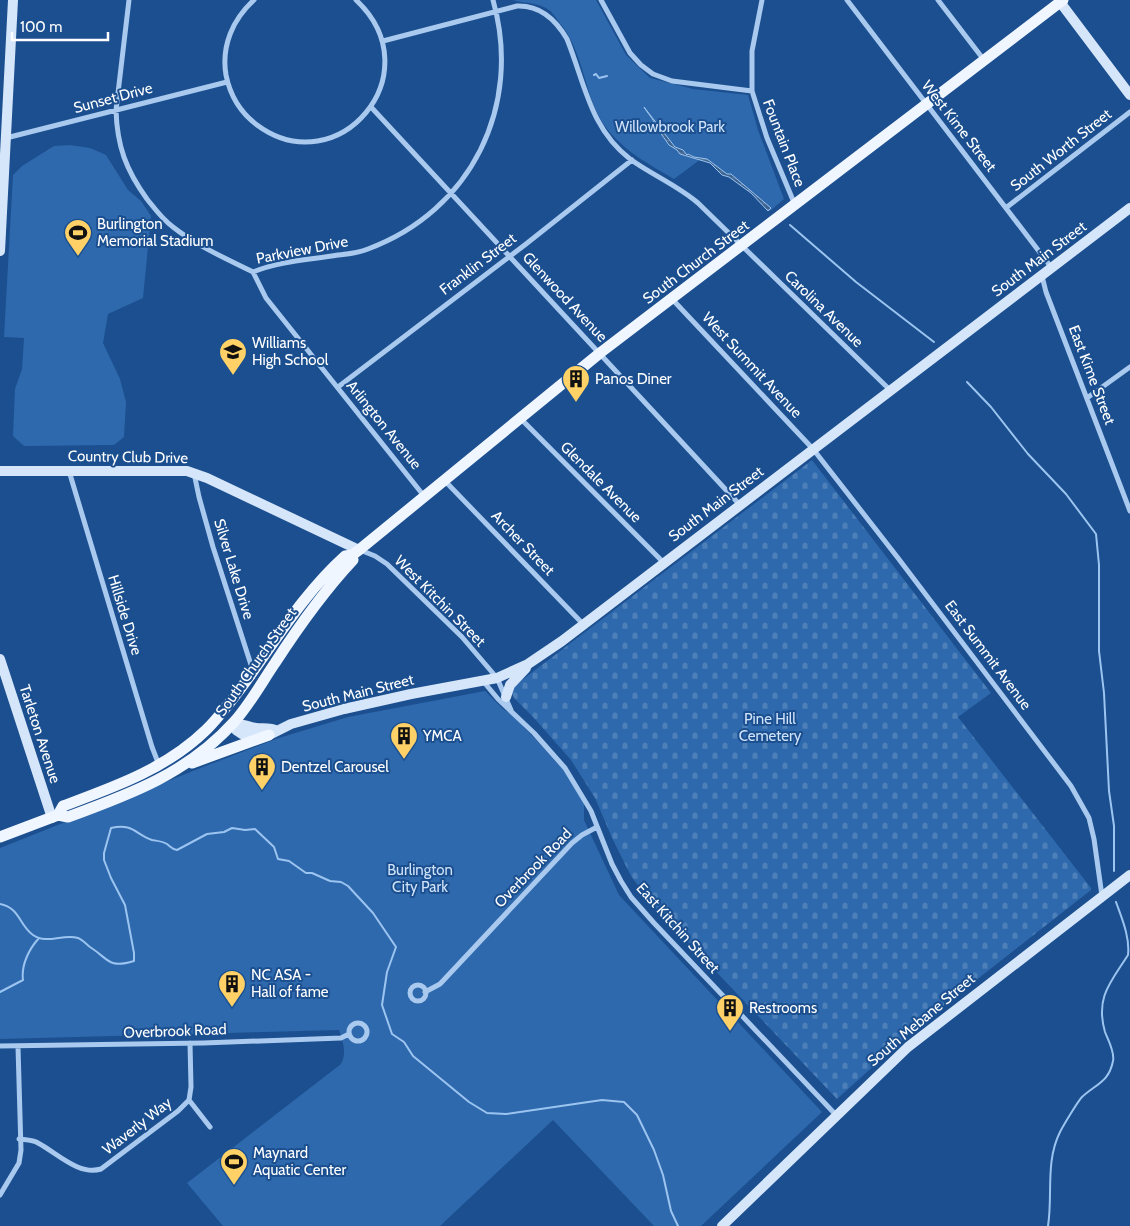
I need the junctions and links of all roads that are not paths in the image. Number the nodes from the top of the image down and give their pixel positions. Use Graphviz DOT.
graph roads {
  1 [pos="13,0"];
  2 [pos="129,0"];
  3 [pos="254,0"];
  4 [pos="356,0"];
  5 [pos="493,0"];
  6 [pos="601,0"];
  7 [pos="762,0"];
  8 [pos="847,0"];
  9 [pos="938,0"];
  10 [pos="1062,1"];
  11 [pos="497,12"];
  12 [pos="383,41"];
  13 [pos="984,60"];
  14 [pos="227,82"];
  15 [pos="752,91"];
  16 [pos="1130,95"];
  17 [pos="927,104"];
  18 [pos="371,107"];
  19 [pos="116,110"];
  20 [pos="1130,112"];
  21 [pos="6,138"];
  22 [pos="632,160"];
  23 [pos="451,194"];
  24 [pos="795,205"];
  25 [pos="1006,207"];
  26 [pos="1130,208"];
  27 [pos="742,246"];
  28 [pos="0,251"];
  29 [pos="509,256"];
  30 [pos="1052,268"];
  31 [pos="253,272"];
  32 [pos="1042,276"];
  33 [pos="672,299"];
  34 [pos="600,353"];
  35 [pos="1130,367"];
  36 [pos="338,387"];
  37 [pos="890,390"];
  38 [pos="1087,398"];
  39 [pos="520,418"];
  40 [pos="813,449"];
  41 [pos="0,471"];
  42 [pos="69,471"];
  43 [pos="194,473"];
  44 [pos="445,481"];
  45 [pos="424,497"];
  46 [pos="740,505"];
  47 [pos="1130,511"];
  48 [pos="355,553"];
  49 [pos="664,563"];
  50 [pos="583,624"];
  51 [pos="0,659"];
  52 [pos="534,660"];
  53 [pos="250,676"];
  54 [pos="497,678"];
  55 [pos="483,681"];
  56 [pos="506,697"];
  57 [pos="512,712"];
  58 [pos="233,723"];
  59 [pos="273,733"];
  60 [pos="179,753"];
  61 [pos="159,765"];
  62 [pos="183,766"];
  63 [pos="55,817"];
  64 [pos="597,827"];
  65 [pos="0,837"];
  66 [pos="1130,875"];
  67 [pos="1102,896"];
  68 [pos="425,992"];
  69 [pos="349,1034"];
  70 [pos="190,1043"];
  71 [pos="0,1046"];
  72 [pos="18,1047"];
  73 [pos="189,1100"];
  74 [pos="836,1116"];
  75 [pos="210,1127"];
  76 [pos="19,1139"];
  77 [pos="0,1195"];
  78 [pos="722,1226"];
  1 -- 21 [label="street"];
  2 -- 19 [label="street, Parkview Drive"];
  3 -- 14 [label="street"];
  4 -- 12 [label="street"];
  5 -- 11 [label="street, Parkview Drive"];
  6 -- 15 [label="street"];
  7 -- 15 [label="street, Fountain Place"];
  8 -- 17 [label="street, West Kime Street"];
  9 -- 13 [label="street"];
  10 -- 13 [label="main road, South Church Street"];
  10 -- 16 [label="street"];
  11 -- 12 [label="street"];
  11 -- 22 [label="street, Carolina Avenue"];
  11 -- 23 [label="street, Parkview Drive"];
  12 -- 18 [label="street"];
  13 -- 17 [label="main road, South Church Street"];
  14 -- 18 [label="street"];
  14 -- 19 [label="street, Sunset Drive"];
  15 -- 24 [label="street, Fountain Place"];
  17 -- 24 [label="main road, South Church Street"];
  17 -- 25 [label="street, West Kime Street"];
  18 -- 23 [label="street, Glenwood Avenue"];
  19 -- 21 [label="street, Sunset Drive"];
  19 -- 31 [label="street, Parkview Drive"];
  20 -- 25 [label="street, South Worth Street"];
  21 -- 28 [label="street"];
  22 -- 27 [label="street, Carolina Avenue"];
  22 -- 29 [label="street, Franklin Street"];
  23 -- 29 [label="street, Glenwood Avenue"];
  23 -- 31 [label="street, Parkview Drive"];
  24 -- 27 [label="main road, South Church Street"];
  25 -- 30 [label="street, West Kime Street"];
  26 -- 30 [label="street, South Main Street"];
  27 -- 33 [label="main road, South Church Street"];
  27 -- 37 [label="street, Carolina Avenue"];
  29 -- 34 [label="street, Glenwood Avenue"];
  29 -- 36 [label="street, Franklin Street"];
  30 -- 32 [label="street, South Main Street"];
  31 -- 36 [label="street, Arlington Avenue"];
  32 -- 37 [label="street, South Main Street"];
  32 -- 38 [label="street, East Kime Street"];
  33 -- 34 [label="main road, South Church Street"];
  33 -- 40 [label="street, West Summit Avenue"];
  34 -- 39 [label="main road, South Church Street"];
  34 -- 46 [label="street, Glenwood Avenue"];
  35 -- 38 [label="street"];
  36 -- 45 [label="street, Arlington Avenue"];
  37 -- 40 [label="street, South Main Street"];
  38 -- 47 [label="street, East Kime Street"];
  39 -- 44 [label="main road, South Church Street"];
  39 -- 49 [label="street, Glendale Avenue"];
  40 -- 46 [label="street, South Main Street"];
  40 -- 67 [label="street, East Summit Avenue"];
  41 -- 42 [label="street, Country Club Drive"];
  42 -- 43 [label="street, Country Club Drive"];
  42 -- 61 [label="street, Hillside Drive"];
  43 -- 48 [label="street, Country Club Drive"];
  43 -- 53 [label="street, Silver Lake Drive"];
  44 -- 45 [label="main road, South Church Street"];
  44 -- 50 [label="street, Archer Street"];
  45 -- 48 [label="main road, South Church Street"];
  46 -- 49 [label="street, South Main Street"];
  48 -- 53 [label="main road, South Church Street"];
  48 -- 54 [label="street, West Kitchin Street"];
  48 -- 58 [label="main road, South Church Street"];
  49 -- 50 [label="street, South Main Street"];
  50 -- 52 [label="street, South Main Street"];
  51 -- 63 [label="street, Tarleton Avenue"];
  52 -- 54 [label="street, South Main Street"];
  52 -- 56 [label="street"];
  53 -- 58 [label="main road"];
  53 -- 60 [label="main road, South Church Street"];
  54 -- 55 [label="street, South Main Street"];
  54 -- 56 [label="street, East Kitchin Street"];
  55 -- 57 [label="street, East Kitchin Street"];
  55 -- 59 [label="street, South Main Street"];
  56 -- 57 [label="street, East Kitchin Street"];
  57 -- 64 [label="street, East Kitchin Street"];
  58 -- 59 [label="street, South Main Street"];
  58 -- 60 [label="main road"];
  58 -- 62 [label="main road, South Church Street"];
  59 -- 62 [label="main road"];
  60 -- 61 [label="main road, South Church Street"];
  61 -- 63 [label="main road, South Church Street"];
  62 -- 63 [label="main road, South Church Street"];
  63 -- 65 [label="main road, South Church Street"];
  64 -- 68 [label="street, Overbrook Road"];
  64 -- 74 [label="street, East Kitchin Street"];
  66 -- 67 [label="street, South Mebane Street"];
  67 -- 74 [label="street, South Mebane Street"];
  69 -- 70 [label="street, Overbrook Road"];
  70 -- 72 [label="street, Overbrook Road"];
  70 -- 73 [label="street, Waverly Way"];
  71 -- 72 [label="street, Overbrook Road"];
  72 -- 76 [label="street"];
  73 -- 75 [label="street"];
  73 -- 76 [label="street, Waverly Way"];
  74 -- 78 [label="street, South Mebane Street"];
  76 -- 77 [label="street"];
}
